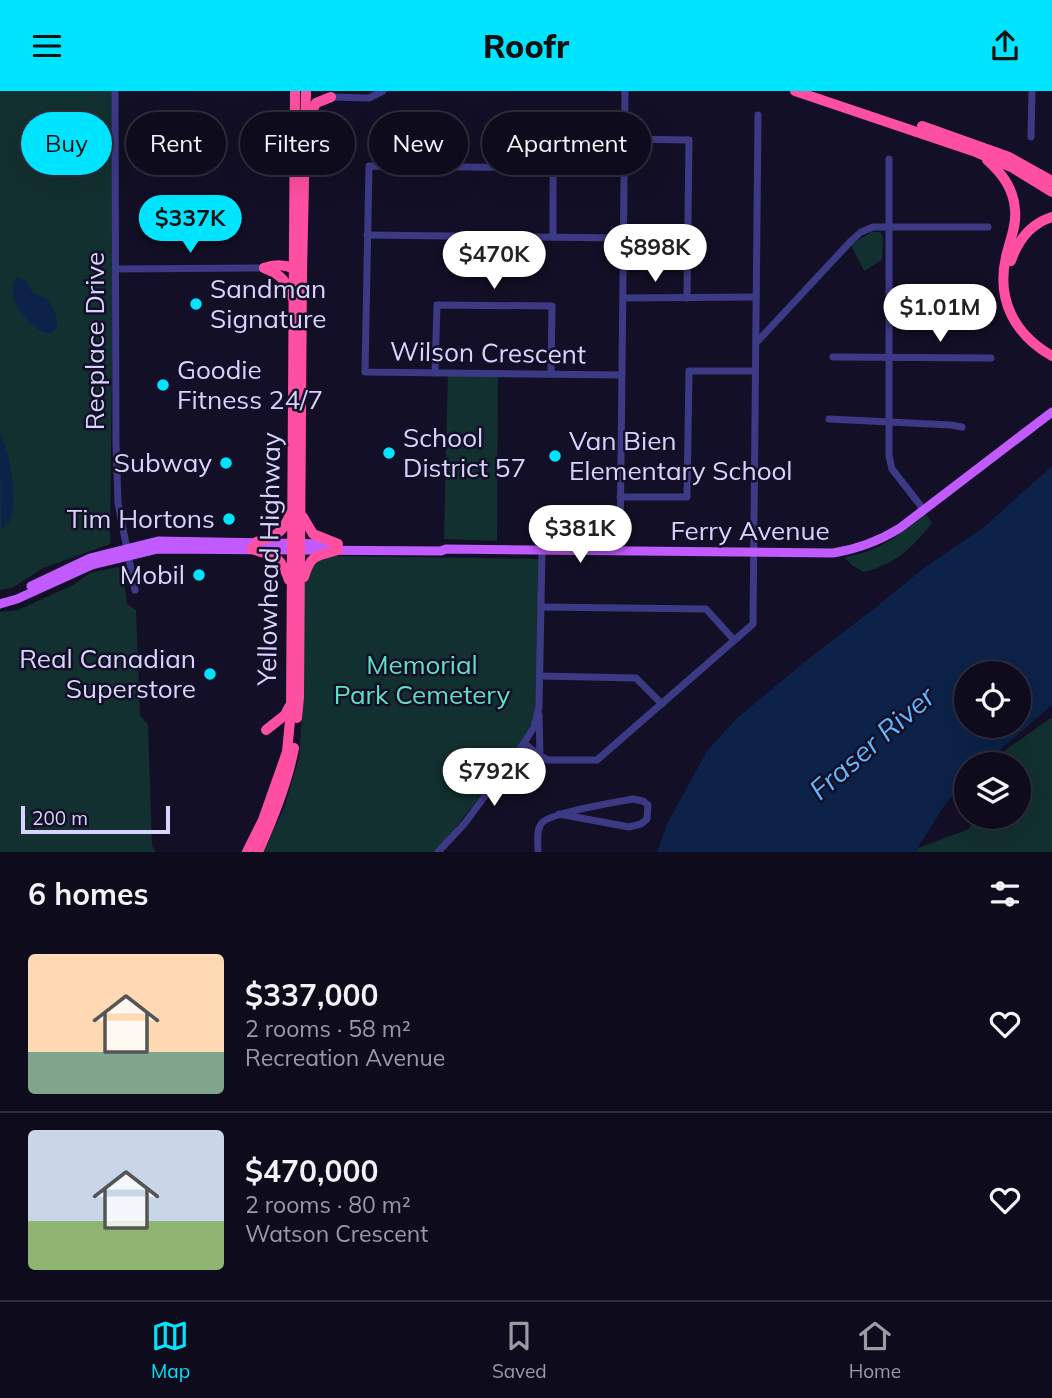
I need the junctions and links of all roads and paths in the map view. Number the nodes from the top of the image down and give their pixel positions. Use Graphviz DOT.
graph roads {
  1 [pos="115,91"];
  2 [pos="296,91"];
  3 [pos="306,91"];
  4 [pos="316,91"];
  5 [pos="383,91"];
  6 [pos="625,91"];
  7 [pos="795,91"];
  8 [pos="816,91"];
  9 [pos="1032,91"];
  10 [pos="331,97"];
  11 [pos="299,112"];
  12 [pos="302,112"];
  13 [pos="309,112"];
  14 [pos="625,112"];
  15 [pos="758,114"];
  16 [pos="1031,137"];
  17 [pos="651,139"];
  18 [pos="973,151"];
  19 [pos="889,159"];
  20 [pos="294,175"];
  21 [pos="301,175"];
  22 [pos="625,175"];
  23 [pos="1052,179"];
  24 [pos="1052,192"];
  25 [pos="1052,217"];
  26 [pos="889,227"];
  27 [pos="988,227"];
  28 [pos="295,235"];
  29 [pos="367,235"];
  30 [pos="553,237"];
  31 [pos="624,238"];
  32 [pos="267,267"];
  33 [pos="116,269"];
  34 [pos="295,269"];
  35 [pos="889,292"];
  36 [pos="957,292"];
  37 [pos="302,295"];
  38 [pos="756,297"];
  39 [pos="623,298"];
  40 [pos="687,298"];
  41 [pos="295,306"];
  42 [pos="756,344"];
  43 [pos="1052,354"];
  44 [pos="833,357"];
  45 [pos="889,358"];
  46 [pos="991,358"];
  47 [pos="755,371"];
  48 [pos="435,373"];
  49 [pos="551,374"];
  50 [pos="622,375"];
  51 [pos="1052,412"];
  52 [pos="829,419"];
  53 [pos="889,423"];
  54 [pos="962,427"];
  55 [pos="620,497"];
  56 [pos="297,510"];
  57 [pos="924,510"];
  58 [pos="254,546"];
  59 [pos="296,546"];
  60 [pos="338,547"];
  61 [pos="542,550"];
  62 [pos="620,551"];
  63 [pos="128,553"];
  64 [pos="753,553"];
  65 [pos="296,587"];
  66 [pos="135,590"];
  67 [pos="0,598"];
  68 [pos="0,604"];
  69 [pos="541,607"];
  70 [pos="734,640"];
  71 [pos="540,676"];
  72 [pos="290,704"];
  73 [pos="662,704"];
  74 [pos="539,707"];
  75 [pos="524,743"];
  76 [pos="287,752"];
  77 [pos="540,757"];
  78 [pos="559,814"];
  79 [pos="247,852"];
  80 [pos="258,852"];
  81 [pos="438,852"];
  82 [pos="538,852"];
  1 -- 33 [label="street, Recplace Drive"];
  2 -- 11 [label="highway, Yellowhead Highway"];
  3 -- 12 [label="highway, Yellowhead Highway"];
  4 -- 10 [label="highway"];
  5 -- 10 [label="street"];
  6 -- 14 [label="street"];
  7 -- 18 [label="highway"];
  8 -- 23 [label="highway"];
  9 -- 16 [label="street"];
  10 -- 13 [label="highway"];
  15 -- 38 [label="street"];
  17 -- 40 [label="street"];
  18 -- 24 [label="highway"];
  18 -- 43 [label="highway"];
  19 -- 26 [label="street"];
  20 -- 28 [label="highway, Yellowhead Highway"];
  21 -- 37 [label="highway, Yellowhead Highway"];
  22 -- 31 [label="street"];
  25 -- 43 [label="highway"];
  26 -- 27 [label="street"];
  26 -- 35 [label="street"];
  26 -- 42 [label="street"];
  28 -- 32 [label="highway"];
  28 -- 34 [label="highway, Yellowhead Highway"];
  29 -- 30 [label="street"];
  29 -- 30 [label="street"];
  29 -- 48 [label="street, Wilson Crescent"];
  30 -- 31 [label="street"];
  31 -- 39 [label="street"];
  32 -- 33 [label="street"];
  32 -- 34 [label="highway"];
  32 -- 41 [label="highway"];
  33 -- 63 [label="street, Recplace Drive"];
  34 -- 37 [label="highway"];
  34 -- 41 [label="highway, Yellowhead Highway"];
  35 -- 36 [label="street"];
  35 -- 45 [label="street"];
  37 -- 56 [label="highway, Yellowhead Highway"];
  38 -- 40 [label="street"];
  38 -- 42 [label="street"];
  39 -- 40 [label="street"];
  39 -- 50 [label="street"];
  41 -- 56 [label="highway, Yellowhead Highway"];
  42 -- 47 [label="street"];
  44 -- 45 [label="street"];
  45 -- 46 [label="street"];
  45 -- 53 [label="street"];
  47 -- 55 [label="street"];
  47 -- 64 [label="street"];
  48 -- 49 [label="street, Wilson Crescent"];
  48 -- 49 [label="street"];
  49 -- 50 [label="street, Wilson Crescent"];
  50 -- 55 [label="street"];
  51 -- 57 [label="main road, Ferry Avenue"];
  52 -- 53 [label="street"];
  53 -- 54 [label="street"];
  53 -- 57 [label="street"];
  55 -- 62 [label="street"];
  56 -- 58 [label="highway"];
  56 -- 59 [label="highway, Yellowhead Highway"];
  56 -- 60 [label="highway"];
  57 -- 64 [label="main road, Ferry Avenue"];
  58 -- 59 [label="main road, Ferry Avenue"];
  58 -- 63 [label="main road, Ferry Avenue"];
  58 -- 65 [label="highway"];
  59 -- 60 [label="main road, Ferry Avenue"];
  59 -- 65 [label="highway, Yellowhead Highway"];
  60 -- 61 [label="main road, Ferry Avenue"];
  60 -- 65 [label="highway"];
  61 -- 62 [label="main road, Ferry Avenue"];
  61 -- 69 [label="street"];
  62 -- 64 [label="main road, Ferry Avenue"];
  63 -- 66 [label="street, Recplace Drive"];
  63 -- 67 [label="main road, Ferry Avenue"];
  63 -- 68 [label="main road, Ferry Avenue"];
  64 -- 70 [label="street"];
  65 -- 72 [label="highway, Yellowhead Highway"];
  65 -- 80 [label="highway, Yellowhead Highway"];
  69 -- 70 [label="street"];
  69 -- 71 [label="street"];
  70 -- 73 [label="street"];
  71 -- 73 [label="street"];
  71 -- 74 [label="street"];
  72 -- 76 [label="highway, Yellowhead Highway"];
  72 -- 76 [label="highway"];
  73 -- 77 [label="street"];
  74 -- 75 [label="street"];
  74 -- 77 [label="street"];
  75 -- 77 [label="street"];
  75 -- 81 [label="street"];
  76 -- 79 [label="highway, Yellowhead Highway"];
  78 -- 78 [label="street"];
  78 -- 82 [label="street"];
}
